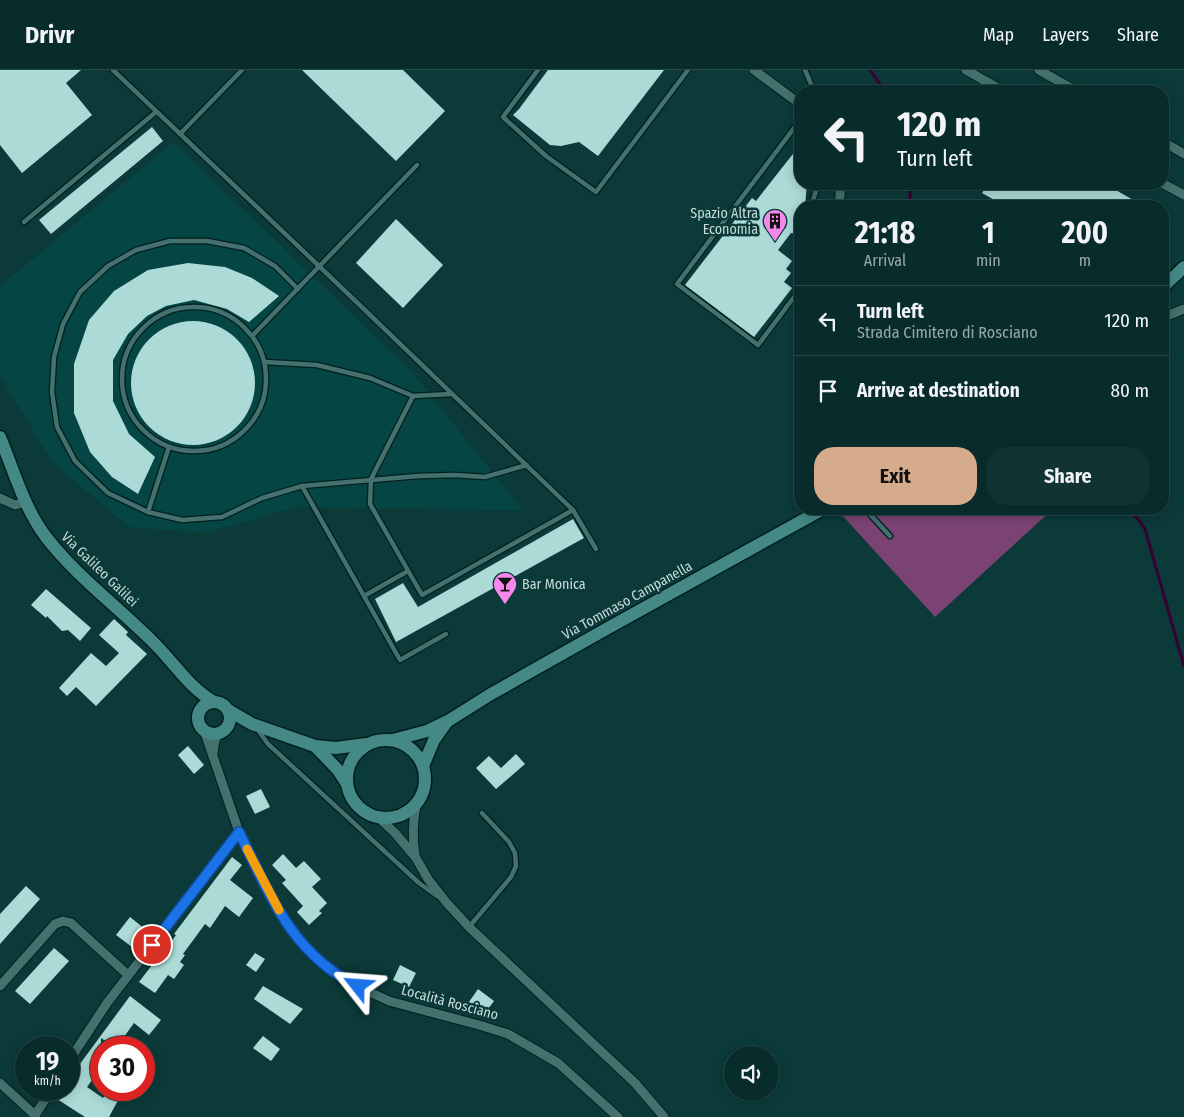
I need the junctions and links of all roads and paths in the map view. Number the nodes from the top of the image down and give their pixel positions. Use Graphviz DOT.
graph roads {
  1 [pos="113,70"];
  2 [pos="242,70"];
  3 [pos="538,70"];
  4 [pos="688,70"];
  5 [pos="754,70"];
  6 [pos="805,70"];
  7 [pos="966,70"];
  8 [pos="1039,70"];
  9 [pos="811,85"];
  10 [pos="992,85"];
  11 [pos="1065,85"];
  12 [pos="794,100"];
  13 [pos="156,112"];
  14 [pos="794,128"];
  15 [pos="180,134"];
  16 [pos="1169,145"];
  17 [pos="1184,154"];
  18 [pos="417,165"];
  19 [pos="1169,187"];
  20 [pos="1184,195"];
  21 [pos="24,222"];
  22 [pos="320,267"];
  23 [pos="1184,268"];
  24 [pos="1169,282"];
  25 [pos="298,289"];
  26 [pos="794,301"];
  27 [pos="1184,309"];
  28 [pos="1169,315"];
  29 [pos="252,336"];
  30 [pos="265,362"];
  31 [pos="451,394"];
  32 [pos="413,396"];
  33 [pos="0,437"];
  34 [pos="169,447"];
  35 [pos="527,466"];
  36 [pos="371,479"];
  37 [pos="302,486"];
  38 [pos="0,498"];
  39 [pos="25,502"];
  40 [pos="573,510"];
  41 [pos="148,512"];
  42 [pos="812,515"];
  43 [pos="871,515"];
  44 [pos="890,536"];
  45 [pos="596,549"];
  46 [pos="408,571"];
  47 [pos="364,596"];
  48 [pos="446,634"];
  49 [pos="193,686"];
  50 [pos="214,702"];
  51 [pos="228,710"];
  52 [pos="198,715"];
  53 [pos="448,721"];
  54 [pos="252,724"];
  55 [pos="223,729"];
  56 [pos="204,730"];
  57 [pos="394,740"];
  58 [pos="369,744"];
  59 [pos="315,746"];
  60 [pos="212,756"];
  61 [pos="423,766"];
  62 [pos="347,784"];
  63 [pos="416,805"];
  64 [pos="482,813"];
  65 [pos="379,818"];
  66 [pos="239,832"];
  67 [pos="416,858"];
  68 [pos="446,902"];
  69 [pos="469,927"];
  70 [pos="128,975"];
  71 [pos="0,986"];
  72 [pos="80,1044"];
  73 [pos="0,1083"];
  74 [pos="44,1101"];
  75 [pos="34,1116"];
  76 [pos="618,1117"];
  77 [pos="664,1117"];
  1 -- 13 [label="lane"];
  2 -- 15 [label="lane"];
  3 -- 4 [label="lane"];
  5 -- 12 [label="street"];
  6 -- 9 [label="lane"];
  7 -- 10 [label="street"];
  8 -- 11 [label="street"];
  13 -- 15 [label="lane"];
  13 -- 21 [label="lane"];
  14 -- 26 [label="lane"];
  15 -- 22 [label="lane"];
  16 -- 17 [label="street"];
  18 -- 22 [label="lane"];
  19 -- 20 [label="street"];
  22 -- 25 [label="lane"];
  22 -- 31 [label="lane"];
  23 -- 24 [label="main road"];
  25 -- 29 [label="lane"];
  25 -- 41 [label="lane"];
  27 -- 28 [label="street"];
  29 -- 30 [label="lane"];
  29 -- 34 [label="lane"];
  30 -- 32 [label="lane"];
  30 -- 34 [label="lane"];
  31 -- 32 [label="lane"];
  31 -- 35 [label="lane"];
  32 -- 36 [label="lane"];
  33 -- 39 [label="main road, Via Galileo Galilei"];
  34 -- 41 [label="lane"];
  35 -- 36 [label="lane"];
  35 -- 40 [label="lane"];
  36 -- 37 [label="lane"];
  36 -- 46 [label="lane"];
  37 -- 41 [label="lane"];
  37 -- 47 [label="lane"];
  38 -- 39 [label="street"];
  39 -- 49 [label="main road, Via Galileo Galilei"];
  40 -- 45 [label="lane"];
  40 -- 46 [label="lane"];
  42 -- 53 [label="main road, Via Tommaso Campanella"];
  43 -- 44 [label="lane"];
  46 -- 47 [label="lane"];
  47 -- 48 [label="lane"];
  49 -- 50 [label="main road"];
  49 -- 52 [label="main road"];
  50 -- 51 [label="main road"];
  50 -- 52 [label="main road"];
  51 -- 54 [label="main road"];
  51 -- 55 [label="main road"];
  52 -- 56 [label="main road"];
  53 -- 57 [label="main road, Via Tommaso Campanella"];
  53 -- 61 [label="main road, Via Tommaso Campanella"];
  54 -- 55 [label="main road"];
  54 -- 59 [label="main road"];
  54 -- 68 [label="lane"];
  55 -- 56 [label="main road"];
  55 -- 60 [label="street"];
  56 -- 60 [label="street, Località Rosciano"];
  57 -- 58 [label="main road"];
  57 -- 61 [label="main road"];
  58 -- 59 [label="main road"];
  58 -- 62 [label="main road"];
  59 -- 62 [label="main road"];
  60 -- 66 [label="street, Località Rosciano"];
  61 -- 63 [label="main road"];
  62 -- 65 [label="main road"];
  63 -- 65 [label="main road"];
  63 -- 67 [label="street"];
  64 -- 69 [label="lane"];
  65 -- 67 [label="street"];
  66 -- 70 [label="street"];
  66 -- 76 [label="street, Località Rosciano"];
  67 -- 68 [label="street"];
  68 -- 69 [label="street"];
  69 -- 77 [label="street"];
  70 -- 71 [label="street"];
  70 -- 72 [label="street"];
  73 -- 75 [label="street"];
  74 -- 75 [label="street"];
}
